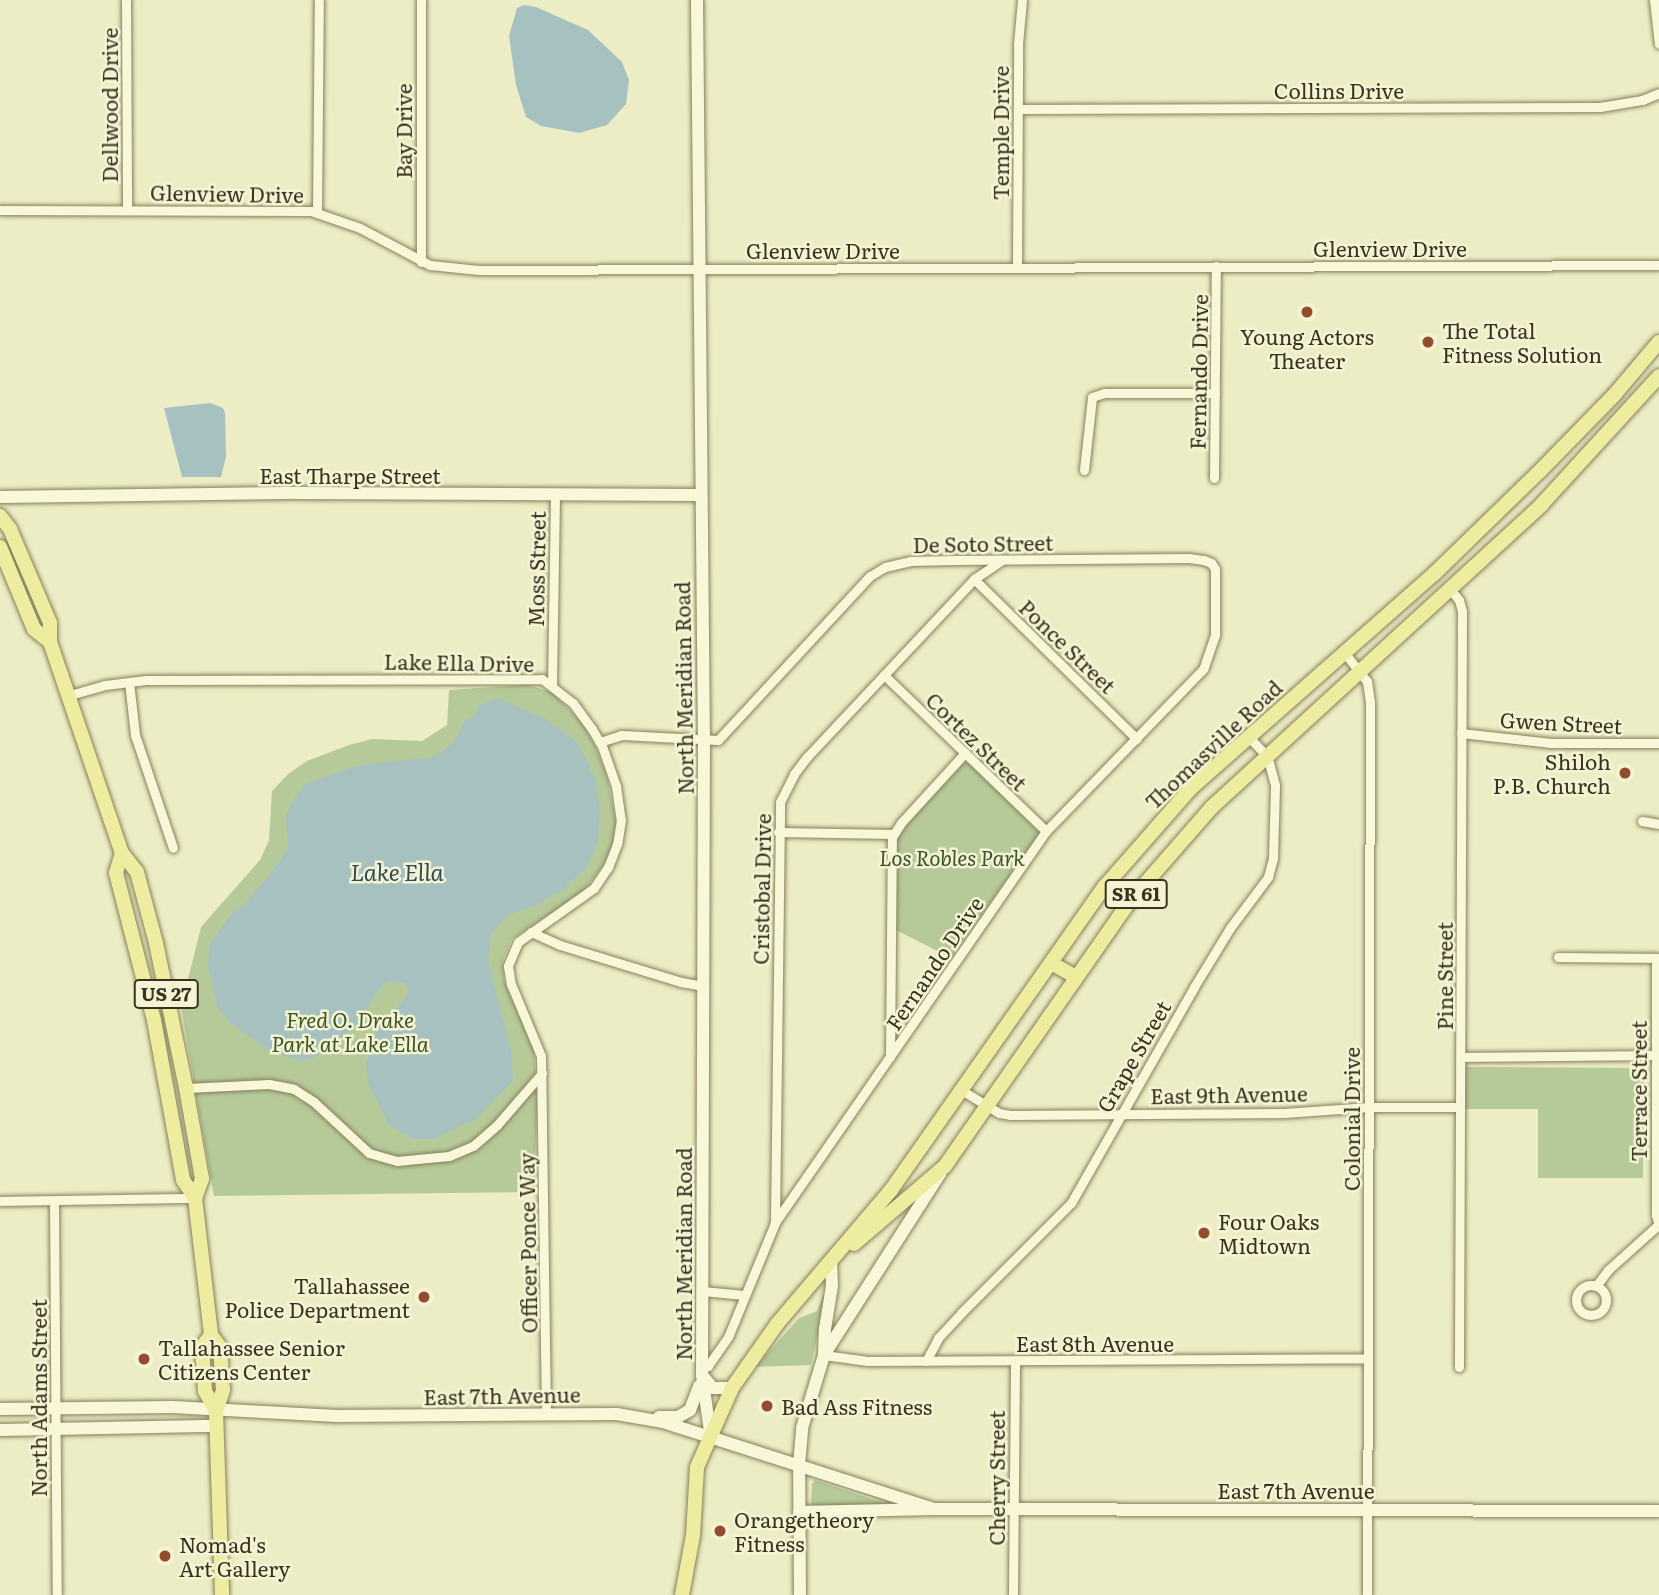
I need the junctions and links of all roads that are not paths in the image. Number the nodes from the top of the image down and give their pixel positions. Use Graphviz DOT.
graph roads {
  1 [pos="126,0"];
  2 [pos="319,0"];
  3 [pos="421,0"];
  4 [pos="697,0"];
  5 [pos="1022,0"];
  6 [pos="1654,0"];
  7 [pos="1659,44"];
  8 [pos="1659,93"];
  9 [pos="1018,109"];
  10 [pos="0,209"];
  11 [pos="127,210"];
  12 [pos="317,212"];
  13 [pos="421,262"];
  14 [pos="1659,265"];
  15 [pos="1216,266"];
  16 [pos="1017,267"];
  17 [pos="699,268"];
  18 [pos="1659,341"];
  19 [pos="1644,359"];
  20 [pos="1659,374"];
  21 [pos="1215,393"];
  22 [pos="1084,470"];
  23 [pos="1214,478"];
  24 [pos="1524,487"];
  25 [pos="555,494"];
  26 [pos="699,495"];
  27 [pos="0,497"];
  28 [pos="1541,505"];
  29 [pos="0,516"];
  30 [pos="0,547"];
  31 [pos="1449,559"];
  32 [pos="1002,560"];
  33 [pos="1211,563"];
  34 [pos="1466,574"];
  35 [pos="974,579"];
  36 [pos="1450,589"];
  37 [pos="50,642"];
  38 [pos="1345,652"];
  39 [pos="1361,672"];
  40 [pos="884,675"];
  41 [pos="130,682"];
  42 [pos="552,686"];
  43 [pos="70,695"];
  44 [pos="1461,733"];
  45 [pos="1248,736"];
  46 [pos="1137,739"];
  47 [pos="704,741"];
  48 [pos="600,742"];
  49 [pos="1659,743"];
  50 [pos="965,753"];
  51 [pos="1267,756"];
  52 [pos="1642,821"];
  53 [pos="1659,824"];
  54 [pos="1046,831"];
  55 [pos="778,832"];
  56 [pos="894,834"];
  57 [pos="173,848"];
  58 [pos="122,853"];
  59 [pos="531,932"];
  60 [pos="1558,957"];
  61 [pos="1657,958"];
  62 [pos="1051,963"];
  63 [pos="1076,977"];
  64 [pos="704,986"];
  65 [pos="1462,1056"];
  66 [pos="890,1058"];
  67 [pos="1657,1058"];
  68 [pos="542,1073"];
  69 [pos="167,1088"];
  70 [pos="186,1088"];
  71 [pos="963,1091"];
  72 [pos="987,1106"];
  73 [pos="1369,1107"];
  74 [pos="1460,1107"];
  75 [pos="1120,1114"];
  76 [pos="945,1166"];
  77 [pos="195,1198"];
  78 [pos="0,1201"];
  79 [pos="54,1201"];
  80 [pos="775,1223"];
  81 [pos="1659,1224"];
  82 [pos="831,1263"];
  83 [pos="1596,1286"];
  84 [pos="703,1291"];
  85 [pos="744,1295"];
  86 [pos="824,1355"];
  87 [pos="1367,1358"];
  88 [pos="926,1361"];
  89 [pos="1014,1361"];
  90 [pos="1460,1367"];
  91 [pos="702,1371"];
  92 [pos="732,1388"];
  93 [pos="55,1407"];
  94 [pos="145,1407"];
  95 [pos="0,1409"];
  96 [pos="546,1413"];
  97 [pos="647,1417"];
  98 [pos="217,1419"];
  99 [pos="146,1426"];
  100 [pos="56,1429"];
  101 [pos="0,1430"];
  102 [pos="712,1438"];
  103 [pos="799,1465"];
  104 [pos="934,1509"];
  105 [pos="1368,1509"];
  106 [pos="1013,1510"];
  107 [pos="1659,1511"];
  108 [pos="799,1512"];
  109 [pos="57,1595"];
  110 [pos="222,1595"];
  111 [pos="682,1595"];
  112 [pos="800,1595"];
  113 [pos="1013,1595"];
  114 [pos="1367,1595"];
  1 -- 11 [label="street, Dellwood Drive"];
  2 -- 12 [label="street"];
  3 -- 13 [label="street, Bay Drive"];
  4 -- 17 [label="street, North Meridian Road"];
  5 -- 9 [label="street, Temple Drive"];
  6 -- 7 [label="street"];
  8 -- 9 [label="street, Collins Drive"];
  9 -- 16 [label="street, Temple Drive"];
  10 -- 11 [label="street, Glenview Drive"];
  11 -- 12 [label="street, Glenview Drive"];
  12 -- 13 [label="street, Glenview Drive"];
  13 -- 17 [label="street, Glenview Drive"];
  14 -- 15 [label="street, Glenview Drive"];
  15 -- 16 [label="street, Glenview Drive"];
  15 -- 21 [label="street, Fernando Drive"];
  16 -- 17 [label="street, Glenview Drive"];
  17 -- 26 [label="street, North Meridian Road"];
  18 -- 19 [label="main road, Thomasville Road / SR 61"];
  19 -- 20 [label="main road"];
  19 -- 24 [label="main road, Thomasville Road / SR 61"];
  20 -- 28 [label="main road, Thomasville Road / SR 61"];
  21 -- 22 [label="street"];
  21 -- 23 [label="street, Fernando Drive"];
  24 -- 28 [label="main road"];
  24 -- 31 [label="main road, Thomasville Road / SR 61"];
  25 -- 26 [label="street, East Tharpe Street"];
  25 -- 27 [label="street, East Tharpe Street"];
  25 -- 42 [label="street, Moss Street"];
  26 -- 47 [label="street, North Meridian Road"];
  28 -- 34 [label="main road, Thomasville Road / SR 61"];
  29 -- 37 [label="main road, US 27"];
  30 -- 37 [label="main road, US 27"];
  31 -- 34 [label="main road"];
  31 -- 38 [label="main road, Thomasville Road / SR 61"];
  32 -- 33 [label="street, De Soto Street"];
  32 -- 35 [label="street, Cristobal Drive"];
  32 -- 47 [label="street, De Soto Street"];
  33 -- 46 [label="street, Fernando Drive"];
  34 -- 36 [label="main road, Thomasville Road / SR 61"];
  35 -- 40 [label="street, Cristobal Drive"];
  35 -- 46 [label="street, Ponce Street"];
  36 -- 39 [label="main road, Thomasville Road / SR 61"];
  36 -- 44 [label="street, Pine Street"];
  37 -- 43 [label="main road, US 27"];
  38 -- 39 [label="street, Colonial Drive"];
  38 -- 45 [label="main road, Thomasville Road / SR 61"];
  39 -- 51 [label="main road, Thomasville Road / SR 61"];
  39 -- 73 [label="street, Colonial Drive"];
  40 -- 50 [label="street, Cortez Street"];
  40 -- 55 [label="street, Cristobal Drive"];
  41 -- 42 [label="street, Lake Ella Drive"];
  41 -- 43 [label="street, Lake Ella Drive"];
  41 -- 57 [label="street"];
  42 -- 48 [label="street, Lake Ella Drive"];
  43 -- 58 [label="main road, US 27"];
  44 -- 49 [label="street, Gwen Street"];
  44 -- 65 [label="street, Pine Street"];
  45 -- 51 [label="street"];
  45 -- 62 [label="main road, Thomasville Road / SR 61"];
  46 -- 54 [label="street, Fernando Drive"];
  47 -- 48 [label="street"];
  47 -- 64 [label="street, North Meridian Road"];
  48 -- 59 [label="street, Lake Ella Drive"];
  50 -- 54 [label="street, Cortez Street"];
  50 -- 56 [label="street"];
  51 -- 63 [label="main road, Thomasville Road / SR 61"];
  51 -- 75 [label="street, Grape Street"];
  52 -- 53 [label="street"];
  54 -- 66 [label="street, Fernando Drive"];
  55 -- 56 [label="street"];
  55 -- 80 [label="street, Cristobal Drive"];
  56 -- 66 [label="street"];
  58 -- 69 [label="main road, US 27"];
  58 -- 70 [label="main road, US 27"];
  59 -- 64 [label="street"];
  59 -- 68 [label="street, Lake Ella Drive"];
  60 -- 61 [label="street"];
  61 -- 67 [label="street, Terrace Street"];
  62 -- 63 [label="main road"];
  62 -- 71 [label="main road, Thomasville Road / SR 61"];
  63 -- 72 [label="main road, Thomasville Road / SR 61"];
  64 -- 84 [label="street, North Meridian Road"];
  65 -- 67 [label="street"];
  65 -- 74 [label="street, Pine Street"];
  66 -- 80 [label="street, Fernando Drive"];
  67 -- 81 [label="street, Terrace Street"];
  68 -- 70 [label="street"];
  68 -- 96 [label="street, Officer Ponce Way"];
  69 -- 70 [label="main road"];
  69 -- 77 [label="main road, US 27"];
  70 -- 77 [label="main road, US 27"];
  71 -- 72 [label="street, East 9th Avenue"];
  71 -- 82 [label="main road, Thomasville Road / SR 61"];
  72 -- 75 [label="street, East 9th Avenue"];
  72 -- 76 [label="main road, Thomasville Road / SR 61"];
  73 -- 74 [label="street, East 9th Avenue"];
  73 -- 75 [label="street, East 9th Avenue"];
  73 -- 87 [label="street, Colonial Drive"];
  74 -- 90 [label="street, Pine Street"];
  75 -- 88 [label="street, Grape Street"];
  76 -- 82 [label="main road, Thomasville Road / SR 61"];
  76 -- 86 [label="street"];
  77 -- 79 [label="street"];
  77 -- 98 [label="main road, US 27"];
  78 -- 79 [label="street"];
  79 -- 93 [label="street, North Adams Street"];
  80 -- 85 [label="street, Fernando Drive"];
  81 -- 83 [label="street"];
  82 -- 86 [label="street"];
  82 -- 92 [label="main road, Thomasville Road / SR 61"];
  84 -- 85 [label="street"];
  84 -- 91 [label="street, North Meridian Road"];
  85 -- 91 [label="street, Fernando Drive"];
  86 -- 88 [label="street, East 8th Avenue"];
  86 -- 103 [label="street"];
  87 -- 89 [label="street, East 8th Avenue"];
  87 -- 105 [label="street, Colonial Drive"];
  88 -- 89 [label="street, East 8th Avenue"];
  89 -- 106 [label="street, Cherry Street"];
  91 -- 92 [label="street"];
  91 -- 97 [label="street, North Meridian Road"];
  91 -- 102 [label="street, North Meridian Road"];
  92 -- 102 [label="main road, Thomasville Road / SR 61"];
  93 -- 94 [label="street, East 7th Avenue"];
  93 -- 95 [label="street, East 7th Avenue"];
  93 -- 100 [label="street, North Adams Street"];
  94 -- 98 [label="street, East 7th Avenue"];
  94 -- 99 [label="street"];
  96 -- 97 [label="street, East 7th Avenue"];
  96 -- 98 [label="street, East 7th Avenue"];
  97 -- 102 [label="street, East 7th Avenue"];
  98 -- 99 [label="street, East 7th Avenue"];
  98 -- 110 [label="main road, US 27"];
  99 -- 100 [label="street, East 7th Avenue"];
  100 -- 101 [label="street, East 7th Avenue"];
  100 -- 109 [label="street, North Adams Street"];
  102 -- 103 [label="street, East 7th Avenue"];
  102 -- 111 [label="main road, Thomasville Road / SR 61"];
  103 -- 104 [label="street, East 7th Avenue"];
  103 -- 108 [label="street"];
  104 -- 106 [label="street, East 7th Avenue"];
  104 -- 108 [label="street, East 7th Avenue"];
  105 -- 106 [label="street, East 7th Avenue"];
  105 -- 107 [label="street, East 7th Avenue"];
  105 -- 114 [label="street, Colonial Drive"];
  106 -- 113 [label="street, Cherry Street"];
  108 -- 112 [label="street"];
}
